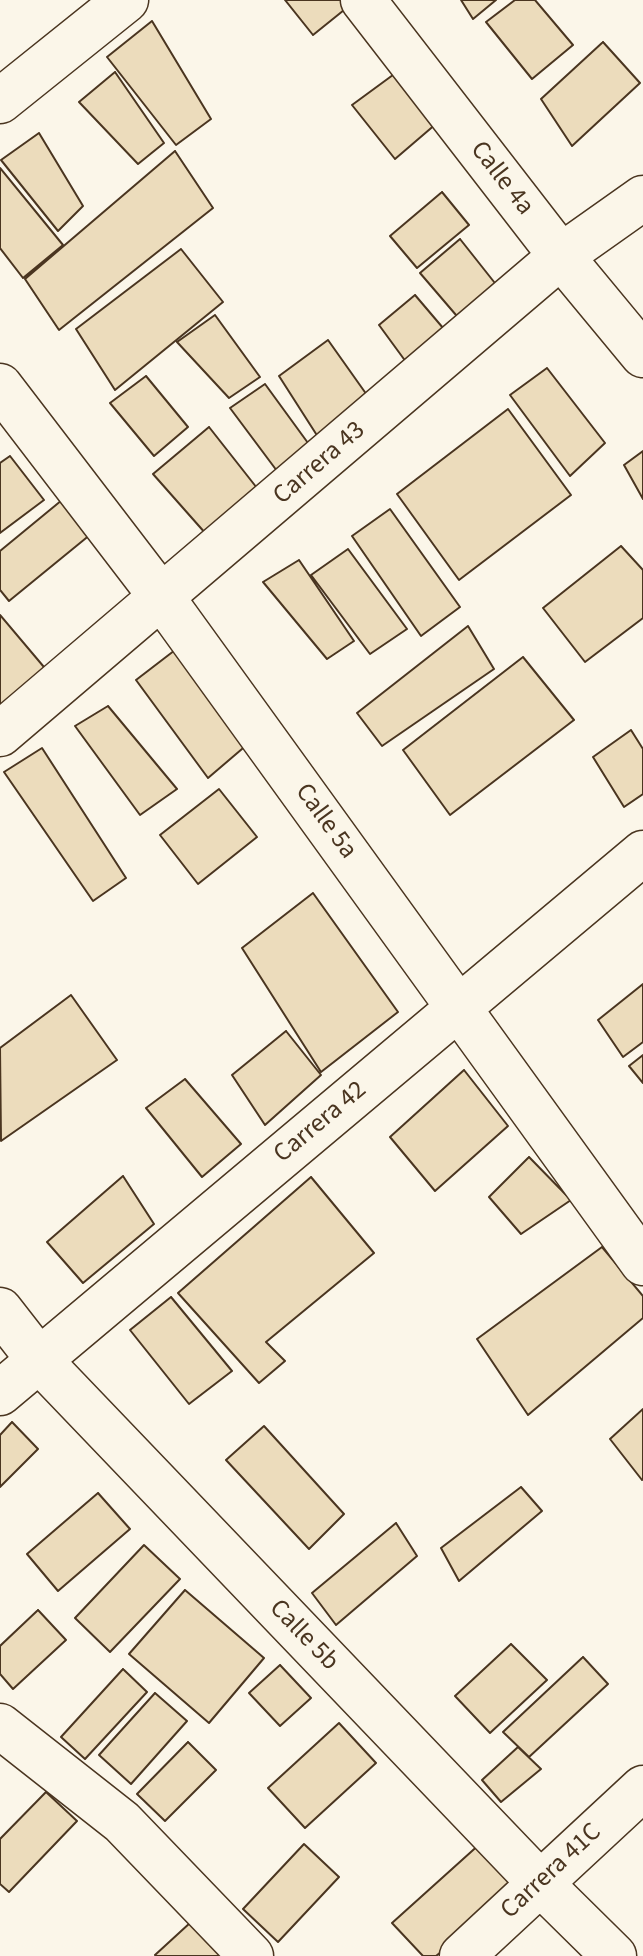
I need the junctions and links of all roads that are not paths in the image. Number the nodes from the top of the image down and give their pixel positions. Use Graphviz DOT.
graph roads {
  1 [pos="126,0"];
  2 [pos="363,0"];
  3 [pos="0,101"];
  4 [pos="643,198"];
  5 [pos="561,256"];
  6 [pos="643,355"];
  7 [pos="0,386"];
  8 [pos="163,599"];
  9 [pos="0,734"];
  10 [pos="643,853"];
  11 [pos="460,1007"];
  12 [pos="643,1263"];
  13 [pos="0,1310"];
  14 [pos="39,1360"];
  15 [pos="0,1393"];
  16 [pos="0,1726"];
  17 [pos="643,1788"];
  18 [pos="539,1882"];
  19 [pos="251,1956"];
  20 [pos="462,1956"];
  21 [pos="614,1956"];
  1 -- 3 [label="street"];
  2 -- 5 [label="street, Calle 4a"];
  4 -- 5 [label="street, Carrera 43"];
  5 -- 6 [label="street, Calle 4a"];
  5 -- 8 [label="street, Carrera 43"];
  7 -- 8 [label="street, Calle 5a"];
  8 -- 9 [label="street, Carrera 43"];
  8 -- 11 [label="street, Calle 5a"];
  10 -- 11 [label="street, Carrera 42"];
  11 -- 12 [label="street, Calle 5a"];
  11 -- 14 [label="street, Carrera 42"];
  13 -- 14 [label="street, Calle 5b"];
  14 -- 15 [label="street, Carrera 42"];
  14 -- 18 [label="street, Calle 5b"];
  16 -- 19 [label="street"];
  17 -- 18 [label="street, Carrera 41C"];
  18 -- 20 [label="street, Carrera 41C"];
  18 -- 21 [label="street, Calle 5b"];
}
